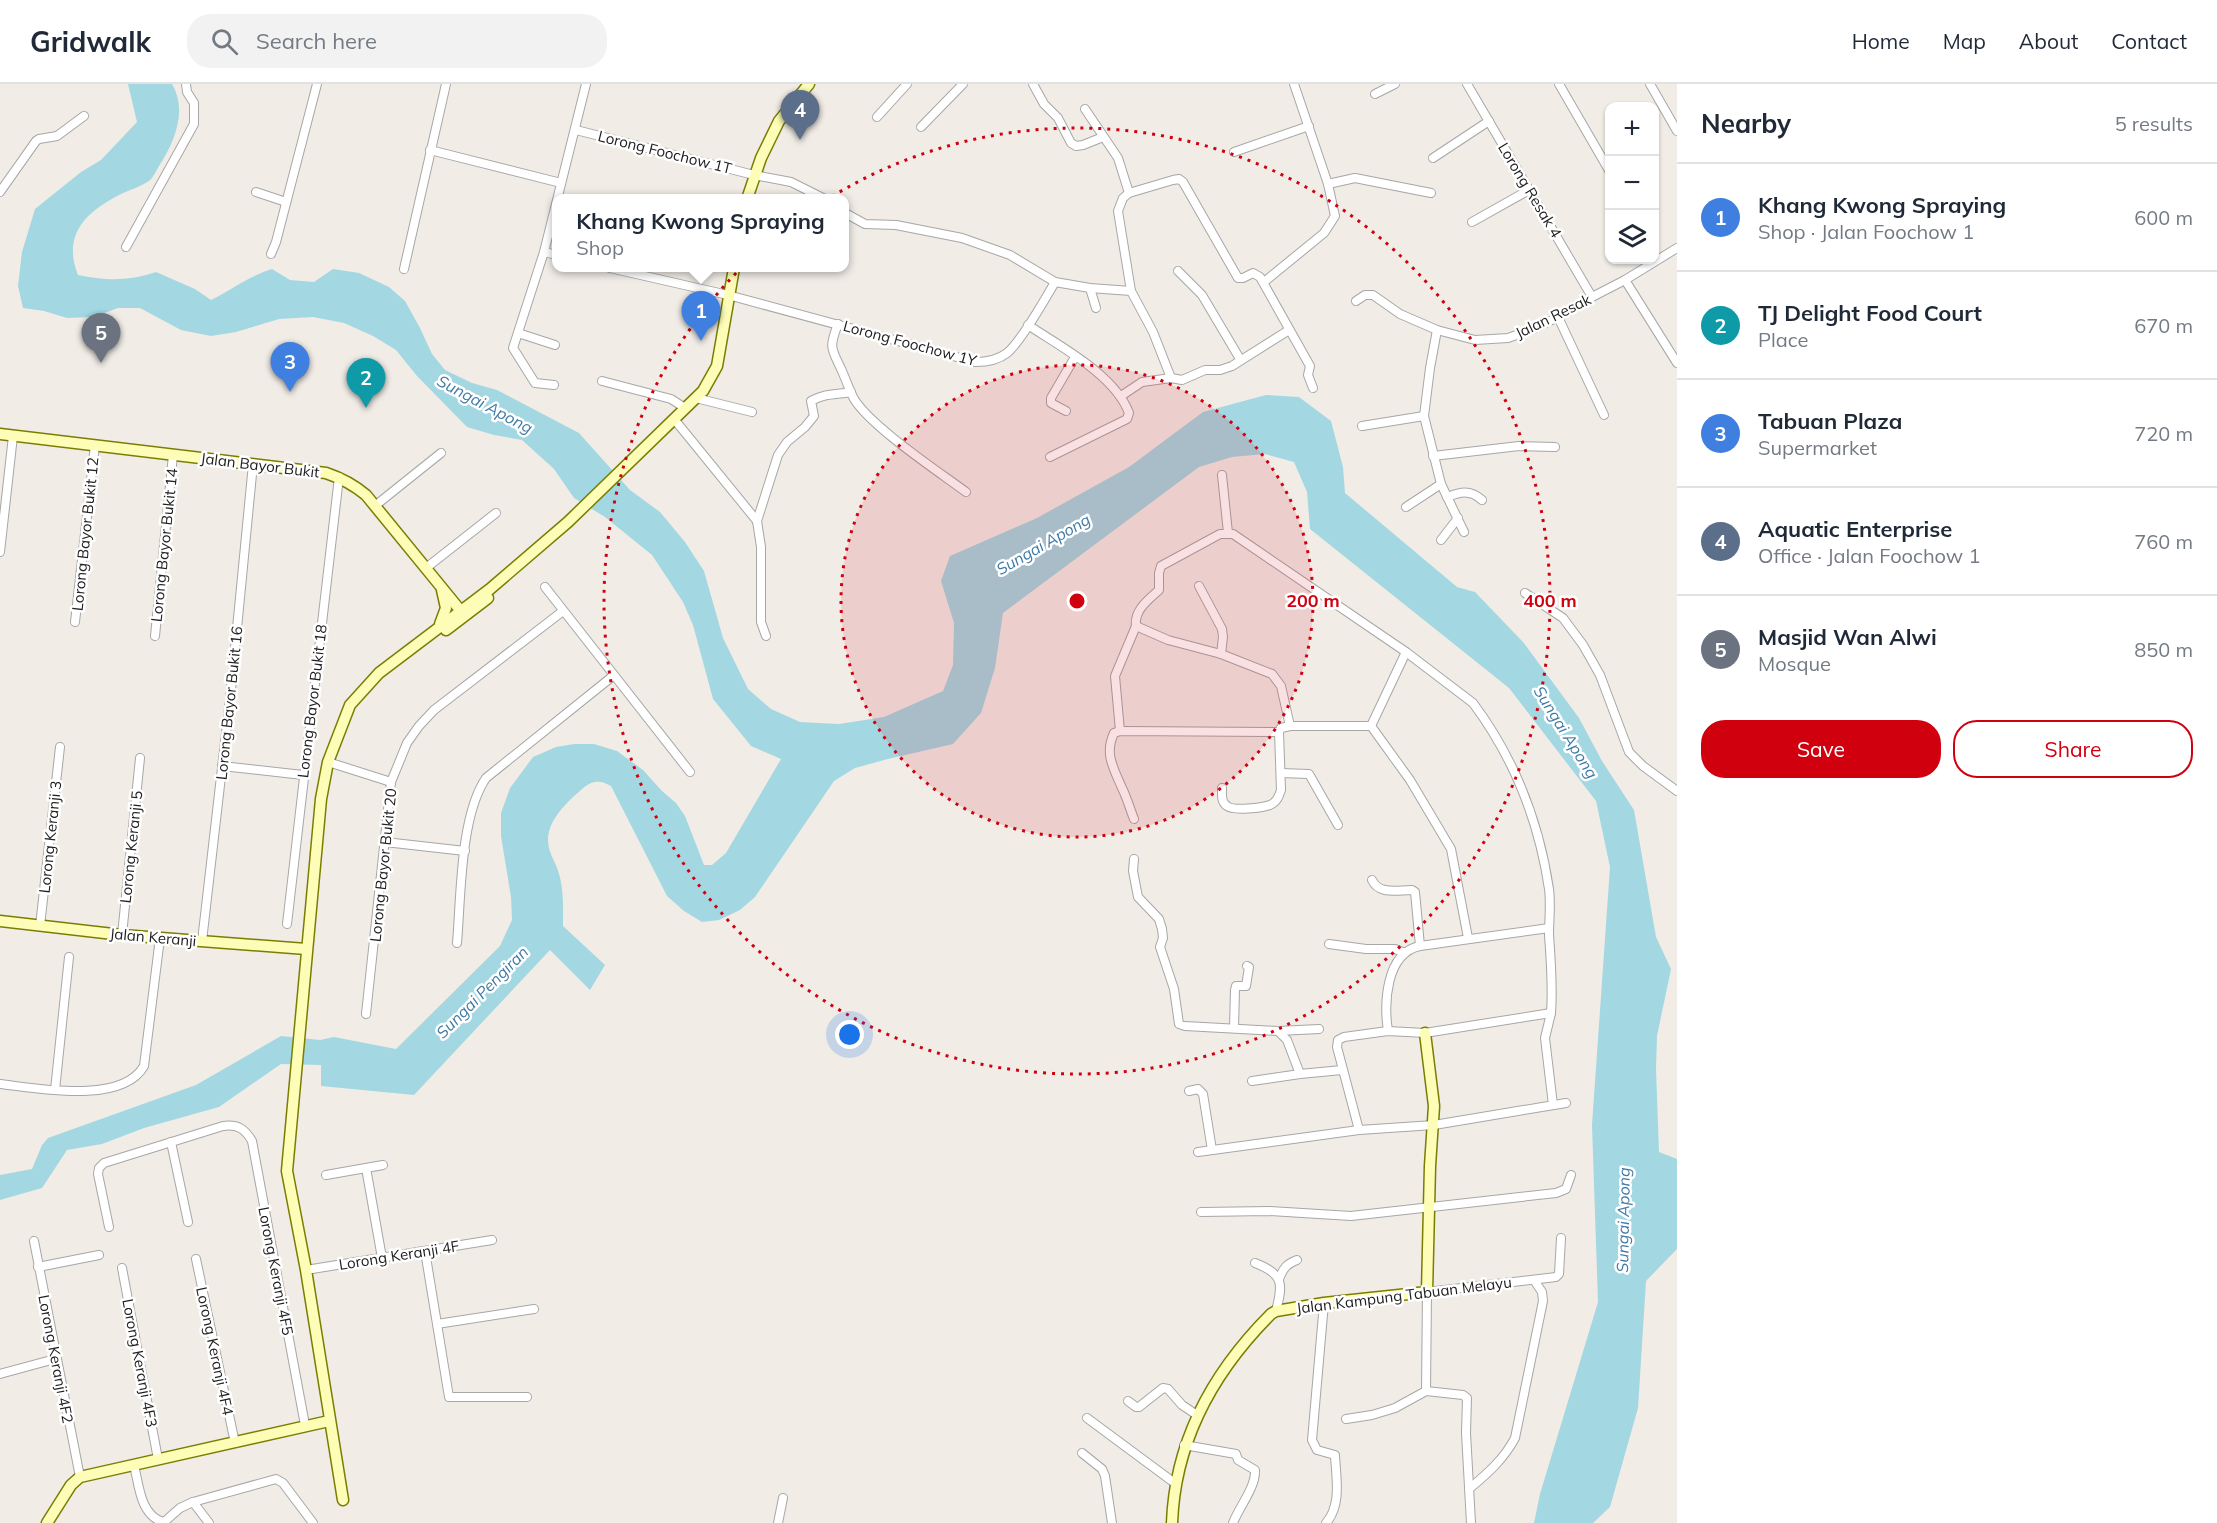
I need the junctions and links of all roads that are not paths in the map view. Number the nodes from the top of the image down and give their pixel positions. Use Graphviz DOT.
graph roads {
  1 [pos="186,84"];
  2 [pos="317,84"];
  3 [pos="446,84"];
  4 [pos="586,84"];
  5 [pos="808,84"];
  6 [pos="907,84"];
  7 [pos="963,84"];
  8 [pos="1033,84"];
  9 [pos="1294,84"];
  10 [pos="1467,84"];
  11 [pos="1559,84"];
  12 [pos="1650,84"];
  13 [pos="1391,85"];
  14 [pos="1375,94"];
  15 [pos="1085,109"];
  16 [pos="84,116"];
  17 [pos="876,117"];
  18 [pos="1489,121"];
  19 [pos="1308,126"];
  20 [pos="921,127"];
  21 [pos="576,130"];
  22 [pos="1677,131"];
  23 [pos="1102,137"];
  24 [pos="430,150"];
  25 [pos="1234,152"];
  26 [pos="1433,158"];
  27 [pos="1605,163"];
  28 [pos="754,175"];
  29 [pos="561,183"];
  30 [pos="1329,184"];
  31 [pos="1529,190"];
  32 [pos="0,192"];
  33 [pos="256,192"];
  34 [pos="1129,193"];
  35 [pos="1431,193"];
  36 [pos="558,194"];
  37 [pos="748,194"];
  38 [pos="816,194"];
  39 [pos="286,202"];
  40 [pos="849,215"];
  41 [pos="552,220"];
  42 [pos="1472,222"];
  43 [pos="126,247"];
  44 [pos="1677,248"];
  45 [pos="544,252"];
  46 [pos="271,254"];
  47 [pos="552,254"];
  48 [pos="404,269"];
  49 [pos="1178,270"];
  50 [pos="631,272"];
  51 [pos="733,272"];
  52 [pos="1625,280"];
  53 [pos="1055,282"];
  54 [pos="1264,282"];
  55 [pos="1090,288"];
  56 [pos="1131,291"];
  57 [pos="728,295"];
  58 [pos="1592,297"];
  59 [pos="1356,301"];
  60 [pos="1096,308"];
  61 [pos="1558,317"];
  62 [pos="838,324"];
  63 [pos="1028,325"];
  64 [pos="1289,330"];
  65 [pos="1437,330"];
  66 [pos="518,333"];
  67 [pos="555,345"];
  68 [pos="1075,357"];
  69 [pos="1240,360"];
  70 [pos="1677,362"];
  71 [pos="1171,378"];
  72 [pos="602,381"];
  73 [pos="554,385"];
  74 [pos="1313,388"];
  75 [pos="851,392"];
  76 [pos="1121,396"];
  77 [pos="696,398"];
  78 [pos="685,408"];
  79 [pos="1066,411"];
  80 [pos="752,412"];
  81 [pos="1424,416"];
  82 [pos="1604,416"];
  83 [pos="674,419"];
  84 [pos="1362,426"];
  85 [pos="0,434"];
  86 [pos="13,436"];
  87 [pos="95,445"];
  88 [pos="1556,447"];
  89 [pos="441,453"];
  90 [pos="173,455"];
  91 [pos="1433,456"];
  92 [pos="1050,457"];
  93 [pos="253,464"];
  94 [pos="1222,475"];
  95 [pos="339,477"];
  96 [pos="1442,484"];
  97 [pos="966,492"];
  98 [pos="1447,497"];
  99 [pos="1482,500"];
  100 [pos="376,505"];
  101 [pos="1406,507"];
  102 [pos="496,513"];
  103 [pos="1458,518"];
  104 [pos="757,521"];
  105 [pos="1464,532"];
  106 [pos="1228,533"];
  107 [pos="1441,540"];
  108 [pos="0,552"];
  109 [pos="426,568"];
  110 [pos="1199,586"];
  111 [pos="442,587"];
  112 [pos="545,587"];
  113 [pos="488,591"];
  114 [pos="1526,593"];
  115 [pos="460,610"];
  116 [pos="563,611"];
  117 [pos="75,622"];
  118 [pos="1136,626"];
  119 [pos="436,630"];
  120 [pos="154,636"];
  121 [pos="766,636"];
  122 [pos="1406,652"];
  123 [pos="1221,654"];
  124 [pos="613,676"];
  125 [pos="1290,726"];
  126 [pos="1371,726"];
  127 [pos="1120,731"];
  128 [pos="1279,732"];
  129 [pos="60,747"];
  130 [pos="140,759"];
  131 [pos="328,762"];
  132 [pos="222,765"];
  133 [pos="690,772"];
  134 [pos="1281,773"];
  135 [pos="303,775"];
  136 [pos="391,782"];
  137 [pos="1222,788"];
  138 [pos="1677,790"];
  139 [pos="1134,819"];
  140 [pos="1338,825"];
  141 [pos="385,843"];
  142 [pos="465,850"];
  143 [pos="1134,859"];
  144 [pos="1372,880"];
  145 [pos="0,921"];
  146 [pos="287,924"];
  147 [pos="40,926"];
  148 [pos="1549,928"];
  149 [pos="122,934"];
  150 [pos="160,938"];
  151 [pos="1468,938"];
  152 [pos="202,941"];
  153 [pos="457,943"];
  154 [pos="1329,944"];
  155 [pos="1420,946"];
  156 [pos="306,949"];
  157 [pos="1405,953"];
  158 [pos="69,957"];
  159 [pos="1246,966"];
  160 [pos="1551,1013"];
  161 [pos="366,1014"];
  162 [pos="1234,1028"];
  163 [pos="1319,1029"];
  164 [pos="1278,1030"];
  165 [pos="1388,1031"];
  166 [pos="1425,1033"];
  167 [pos="1342,1070"];
  168 [pos="1300,1074"];
  169 [pos="1252,1081"];
  170 [pos="0,1084"];
  171 [pos="55,1090"];
  172 [pos="1189,1091"];
  173 [pos="1566,1102"];
  174 [pos="1553,1105"];
  175 [pos="1434,1125"];
  176 [pos="1359,1130"];
  177 [pos="171,1142"];
  178 [pos="1212,1150"];
  179 [pos="1198,1152"];
  180 [pos="383,1166"];
  181 [pos="366,1168"];
  182 [pos="326,1175"];
  183 [pos="1570,1175"];
  184 [pos="1430,1208"];
  185 [pos="1201,1212"];
  186 [pos="188,1222"];
  187 [pos="109,1227"];
  188 [pos="1561,1238"];
  189 [pos="492,1240"];
  190 [pos="34,1241"];
  191 [pos="424,1251"];
  192 [pos="99,1255"];
  193 [pos="382,1258"];
  194 [pos="196,1259"];
  195 [pos="1297,1260"];
  196 [pos="1255,1263"];
  197 [pos="38,1267"];
  198 [pos="122,1268"];
  199 [pos="306,1270"];
  200 [pos="1279,1279"];
  201 [pos="1534,1280"];
  202 [pos="1427,1292"];
  203 [pos="1324,1303"];
  204 [pos="534,1310"];
  205 [pos="1276,1311"];
  206 [pos="437,1324"];
  207 [pos="55,1359"];
  208 [pos="0,1374"];
  209 [pos="1426,1391"];
  210 [pos="526,1398"];
  211 [pos="1128,1401"];
  212 [pos="1197,1415"];
  213 [pos="1088,1418"];
  214 [pos="1346,1419"];
  215 [pos="329,1421"];
  216 [pos="305,1425"];
  217 [pos="235,1443"];
  218 [pos="1184,1445"];
  219 [pos="1082,1453"];
  220 [pos="158,1459"];
  221 [pos="134,1465"];
  222 [pos="80,1478"];
  223 [pos="1176,1484"];
  224 [pos="1469,1489"];
  225 [pos="783,1498"];
  226 [pos="343,1500"];
  227 [pos="193,1502"];
  228 [pos="165,1521"];
  229 [pos="47,1523"];
  230 [pos="208,1523"];
  231 [pos="313,1523"];
  232 [pos="778,1523"];
  233 [pos="1112,1523"];
  234 [pos="1172,1523"];
  235 [pos="1233,1523"];
  236 [pos="1326,1523"];
  237 [pos="1471,1523"];
  1 -- 43 [label="street"];
  2 -- 39 [label="street"];
  3 -- 24 [label="street"];
  4 -- 21 [label="street"];
  5 -- 28 [label="street"];
  6 -- 17 [label="street"];
  7 -- 20 [label="street"];
  8 -- 23 [label="street"];
  9 -- 19 [label="street"];
  10 -- 18 [label="street, Lorong Resak 4"];
  11 -- 27 [label="street"];
  12 -- 22 [label="street"];
  13 -- 14 [label="street"];
  15 -- 23 [label="street"];
  16 -- 32 [label="street"];
  18 -- 26 [label="street"];
  18 -- 31 [label="street, Lorong Resak 4"];
  19 -- 25 [label="street"];
  19 -- 30 [label="street"];
  21 -- 28 [label="street, Lorong Foochow 1T"];
  21 -- 29 [label="street"];
  23 -- 34 [label="street"];
  24 -- 29 [label="street"];
  24 -- 48 [label="street"];
  28 -- 37 [label="street"];
  28 -- 38 [label="street, Lorong Foochow 1T"];
  29 -- 36 [label="street"];
  30 -- 35 [label="street"];
  30 -- 54 [label="street"];
  31 -- 42 [label="street"];
  31 -- 58 [label="street, Lorong Resak 4"];
  33 -- 39 [label="street"];
  34 -- 54 [label="street"];
  34 -- 56 [label="street"];
  39 -- 46 [label="street"];
  40 -- 53 [label="street"];
  41 -- 45 [label="street"];
  44 -- 52 [label="street, Jalan Resak"];
  45 -- 47 [label="street"];
  45 -- 66 [label="street"];
  49 -- 69 [label="street"];
  50 -- 57 [label="street, Lorong Foochow 1Y"];
  51 -- 57 [label="street"];
  52 -- 58 [label="street, Jalan Resak"];
  52 -- 70 [label="street"];
  53 -- 55 [label="street"];
  53 -- 63 [label="street, Lorong Foochow 1Y"];
  54 -- 64 [label="street"];
  55 -- 56 [label="street"];
  55 -- 60 [label="street"];
  56 -- 71 [label="street"];
  57 -- 62 [label="street, Lorong Foochow 1Y"];
  57 -- 77 [label="street"];
  58 -- 61 [label="street, Jalan Resak"];
  59 -- 65 [label="street, Jalan Resak"];
  61 -- 65 [label="street, Jalan Resak"];
  61 -- 82 [label="street"];
  62 -- 63 [label="street, Lorong Foochow 1Y"];
  62 -- 75 [label="street"];
  63 -- 68 [label="street"];
  64 -- 69 [label="street"];
  64 -- 74 [label="street"];
  65 -- 81 [label="street"];
  66 -- 67 [label="street"];
  66 -- 73 [label="street"];
  68 -- 76 [label="street"];
  68 -- 79 [label="street"];
  69 -- 71 [label="street"];
  71 -- 76 [label="street"];
  72 -- 78 [label="street"];
  75 -- 97 [label="street"];
  75 -- 104 [label="street"];
  76 -- 92 [label="street"];
  77 -- 78 [label="street"];
  77 -- 80 [label="street"];
  78 -- 83 [label="street"];
  81 -- 84 [label="street"];
  81 -- 91 [label="street"];
  83 -- 104 [label="street"];
  83 -- 113 [label="street"];
  85 -- 86 [label="street, Jalan Bayor Bukit"];
  86 -- 87 [label="street, Jalan Bayor Bukit"];
  86 -- 108 [label="street"];
  87 -- 90 [label="street, Jalan Bayor Bukit"];
  87 -- 117 [label="street, Lorong Bayor Bukit 12"];
  88 -- 91 [label="street"];
  89 -- 100 [label="street"];
  90 -- 93 [label="street, Jalan Bayor Bukit"];
  90 -- 120 [label="street, Lorong Bayor Bukit 14"];
  91 -- 96 [label="street"];
  93 -- 95 [label="street, Jalan Bayor Bukit"];
  93 -- 132 [label="street, Lorong Bayor Bukit 16"];
  94 -- 106 [label="street"];
  95 -- 100 [label="street, Jalan Bayor Bukit"];
  95 -- 135 [label="street, Lorong Bayor Bukit 18"];
  96 -- 98 [label="street"];
  96 -- 101 [label="street"];
  98 -- 99 [label="street"];
  98 -- 103 [label="street"];
  100 -- 109 [label="street, Jalan Bayor Bukit"];
  102 -- 109 [label="street"];
  103 -- 105 [label="street"];
  103 -- 107 [label="street"];
  104 -- 121 [label="street"];
  106 -- 118 [label="street"];
  106 -- 122 [label="street"];
  109 -- 111 [label="street, Jalan Bayor Bukit"];
  110 -- 123 [label="street"];
  111 -- 113 [label="street"];
  111 -- 115 [label="street, Jalan Bayor Bukit"];
  111 -- 119 [label="street"];
  112 -- 116 [label="street"];
  113 -- 115 [label="street"];
  113 -- 119 [label="street"];
  114 -- 138 [label="street"];
  115 -- 119 [label="street"];
  116 -- 124 [label="street"];
  116 -- 136 [label="street, Lorong Bayor Bukit 20"];
  118 -- 123 [label="street"];
  118 -- 127 [label="street"];
  119 -- 131 [label="street"];
  122 -- 126 [label="street"];
  122 -- 148 [label="street"];
  123 -- 125 [label="street"];
  124 -- 133 [label="street"];
  124 -- 142 [label="street"];
  125 -- 126 [label="street"];
  125 -- 128 [label="street"];
  126 -- 151 [label="street"];
  127 -- 128 [label="street"];
  127 -- 139 [label="street"];
  128 -- 134 [label="street"];
  129 -- 147 [label="street, Lorong Keranji 3"];
  130 -- 149 [label="street, Lorong Keranji 5"];
  131 -- 136 [label="street"];
  131 -- 156 [label="street"];
  132 -- 135 [label="street"];
  132 -- 152 [label="street, Lorong Bayor Bukit 16"];
  134 -- 137 [label="street"];
  134 -- 140 [label="street"];
  135 -- 146 [label="street, Lorong Bayor Bukit 18"];
  136 -- 141 [label="street, Lorong Bayor Bukit 20"];
  141 -- 142 [label="street"];
  141 -- 161 [label="street, Lorong Bayor Bukit 20"];
  142 -- 153 [label="street"];
  143 -- 162 [label="street"];
  144 -- 155 [label="street"];
  145 -- 147 [label="street, Jalan Keranji"];
  147 -- 149 [label="street, Jalan Keranji"];
  148 -- 151 [label="street"];
  148 -- 160 [label="street"];
  149 -- 150 [label="street, Jalan Keranji"];
  150 -- 152 [label="street, Jalan Keranji"];
  150 -- 171 [label="street"];
  151 -- 155 [label="street"];
  152 -- 156 [label="street, Jalan Keranji"];
  154 -- 157 [label="street"];
  155 -- 157 [label="street"];
  156 -- 199 [label="street"];
  157 -- 165 [label="street"];
  158 -- 171 [label="street"];
  159 -- 162 [label="street"];
  160 -- 166 [label="street"];
  160 -- 174 [label="street"];
  162 -- 164 [label="street"];
  163 -- 164 [label="street"];
  164 -- 168 [label="street"];
  165 -- 166 [label="street"];
  165 -- 167 [label="street"];
  166 -- 175 [label="street"];
  167 -- 168 [label="street"];
  167 -- 176 [label="street"];
  168 -- 169 [label="street"];
  170 -- 171 [label="street"];
  172 -- 178 [label="street"];
  173 -- 174 [label="street"];
  174 -- 175 [label="street"];
  175 -- 176 [label="street"];
  175 -- 184 [label="street"];
  176 -- 178 [label="street"];
  177 -- 186 [label="street"];
  177 -- 187 [label="street"];
  177 -- 216 [label="street, Lorong Keranji 4F5"];
  178 -- 179 [label="street"];
  180 -- 181 [label="street"];
  181 -- 182 [label="street"];
  181 -- 193 [label="street"];
  183 -- 184 [label="street"];
  184 -- 185 [label="street"];
  184 -- 202 [label="street"];
  188 -- 201 [label="street, Jalan Kampung Tabuan Melayu"];
  189 -- 191 [label="street, Lorong Keranji 4F"];
  190 -- 197 [label="street, Lorong Keranji 4F2"];
  191 -- 193 [label="street, Lorong Keranji 4F"];
  191 -- 206 [label="street"];
  192 -- 197 [label="street"];
  193 -- 199 [label="street, Lorong Keranji 4F"];
  194 -- 217 [label="street, Lorong Keranji 4F4"];
  195 -- 200 [label="street"];
  196 -- 200 [label="street"];
  197 -- 207 [label="street, Lorong Keranji 4F2"];
  198 -- 220 [label="street, Lorong Keranji 4F3"];
  199 -- 215 [label="street"];
  200 -- 205 [label="street"];
  201 -- 202 [label="street, Jalan Kampung Tabuan Melayu"];
  201 -- 224 [label="street"];
  202 -- 203 [label="street, Jalan Kampung Tabuan Melayu"];
  202 -- 209 [label="street"];
  203 -- 205 [label="street, Jalan Kampung Tabuan Melayu"];
  203 -- 236 [label="street"];
  204 -- 206 [label="street"];
  205 -- 212 [label="street, Jalan Kampung Tabuan Melayu"];
  206 -- 210 [label="street"];
  207 -- 208 [label="street"];
  207 -- 222 [label="street, Lorong Keranji 4F2"];
  209 -- 214 [label="street"];
  209 -- 224 [label="street"];
  211 -- 212 [label="street"];
  212 -- 218 [label="street, Jalan Kampung Tabuan Melayu"];
  213 -- 223 [label="street"];
  215 -- 216 [label="street"];
  215 -- 226 [label="street"];
  216 -- 217 [label="street"];
  217 -- 220 [label="street"];
  218 -- 223 [label="street, Jalan Kampung Tabuan Melayu"];
  218 -- 235 [label="street"];
  219 -- 233 [label="street"];
  220 -- 221 [label="street"];
  221 -- 222 [label="street"];
  221 -- 228 [label="street"];
  222 -- 229 [label="street"];
  223 -- 234 [label="street, Jalan Kampung Tabuan Melayu"];
  224 -- 237 [label="street"];
  225 -- 232 [label="street"];
  227 -- 228 [label="street"];
  227 -- 230 [label="street"];
  227 -- 231 [label="street"];
}
